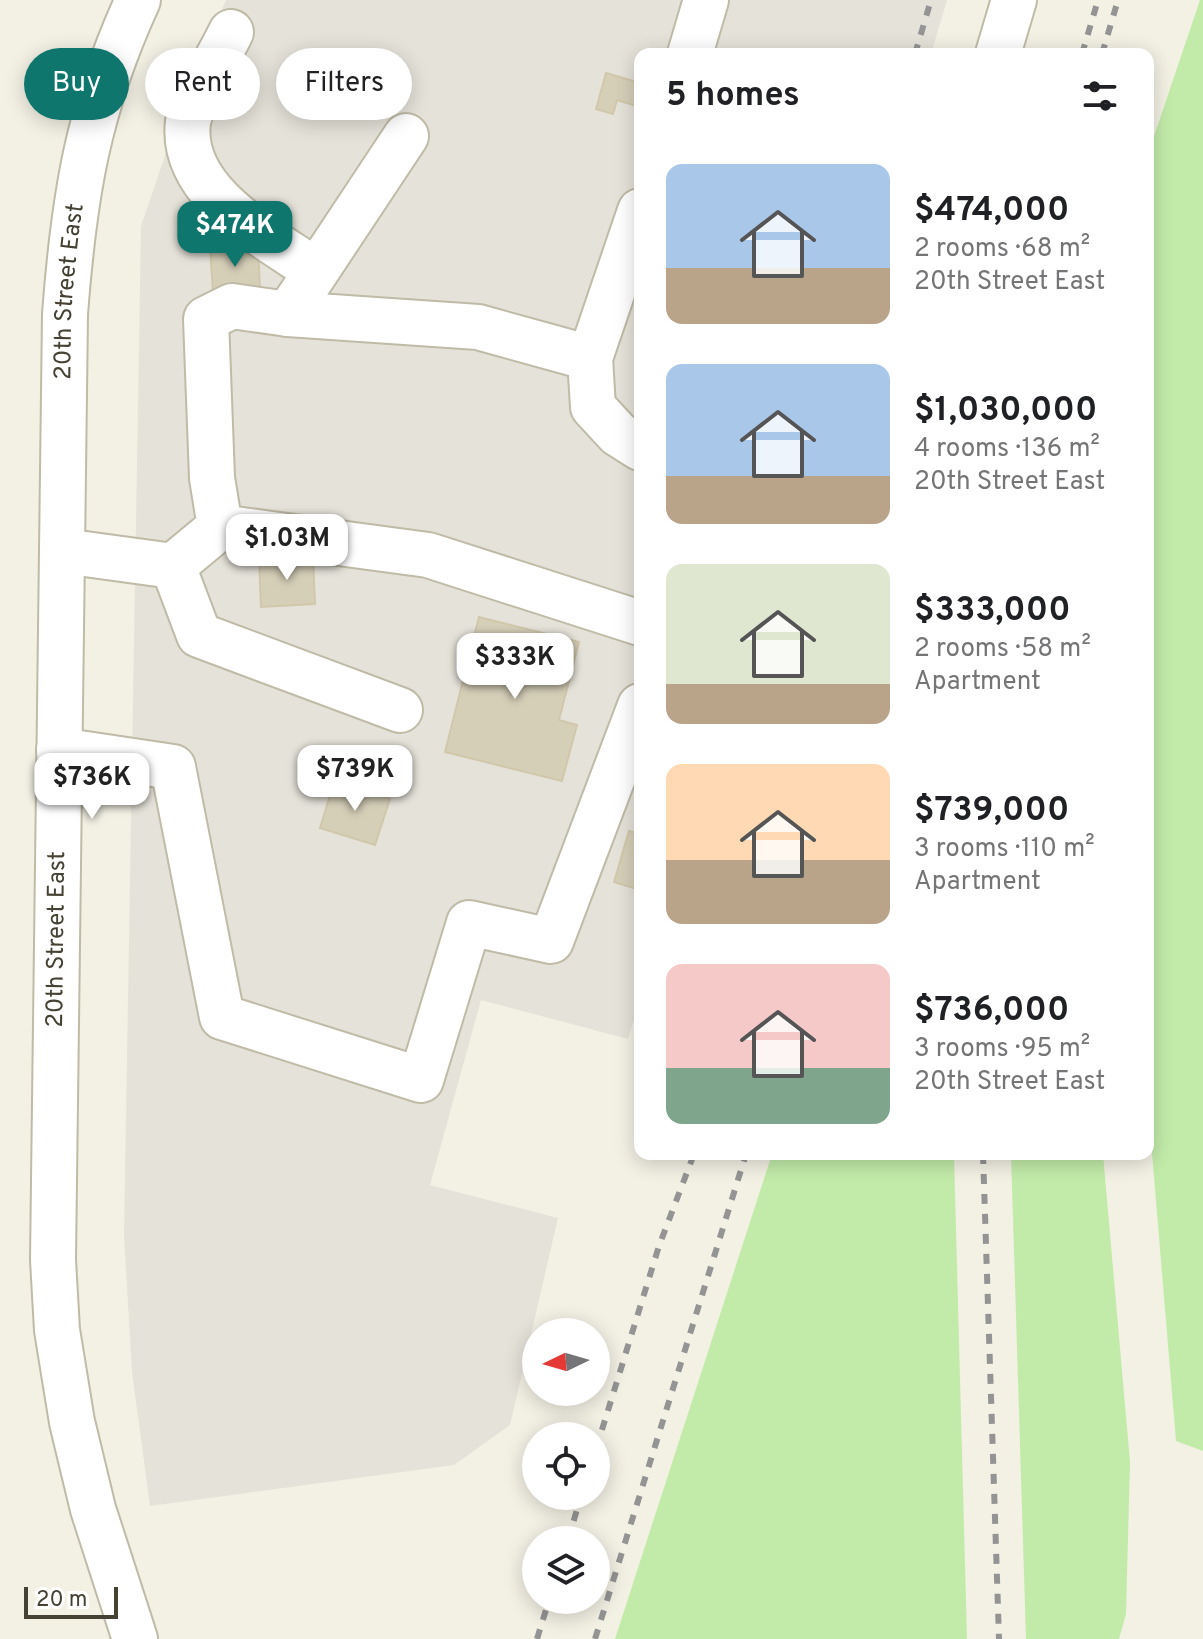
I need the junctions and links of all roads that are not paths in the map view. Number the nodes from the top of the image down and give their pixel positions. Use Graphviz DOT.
graph roads {
  1 [pos="138,0"];
  2 [pos="706,0"];
  3 [pos="1014,0"];
  4 [pos="231,32"];
  5 [pos="692,48"];
  6 [pos="1000,48"];
  7 [pos="406,136"];
  8 [pos="634,229"];
  9 [pos="316,271"];
  10 [pos="288,314"];
  11 [pos="590,358"];
  12 [pos="634,444"];
  13 [pos="220,527"];
  14 [pos="63,551"];
  15 [pos="173,566"];
  16 [pos="634,621"];
  17 [pos="400,710"];
  18 [pos="634,722"];
  19 [pos="59,750"];
  20 [pos="135,1639"];
  1 -- 14 [label="street, 20th Street East"];
  2 -- 5 [label="street"];
  3 -- 6 [label="street"];
  4 -- 9 [label="street"];
  7 -- 9 [label="street"];
  8 -- 11 [label="street"];
  9 -- 10 [label="street"];
  10 -- 11 [label="street"];
  10 -- 13 [label="street"];
  11 -- 12 [label="street"];
  13 -- 15 [label="street"];
  13 -- 16 [label="street"];
  14 -- 15 [label="street"];
  14 -- 19 [label="street, 20th Street East"];
  15 -- 17 [label="street"];
  18 -- 19 [label="street"];
  19 -- 20 [label="street, 20th Street East"];
}
